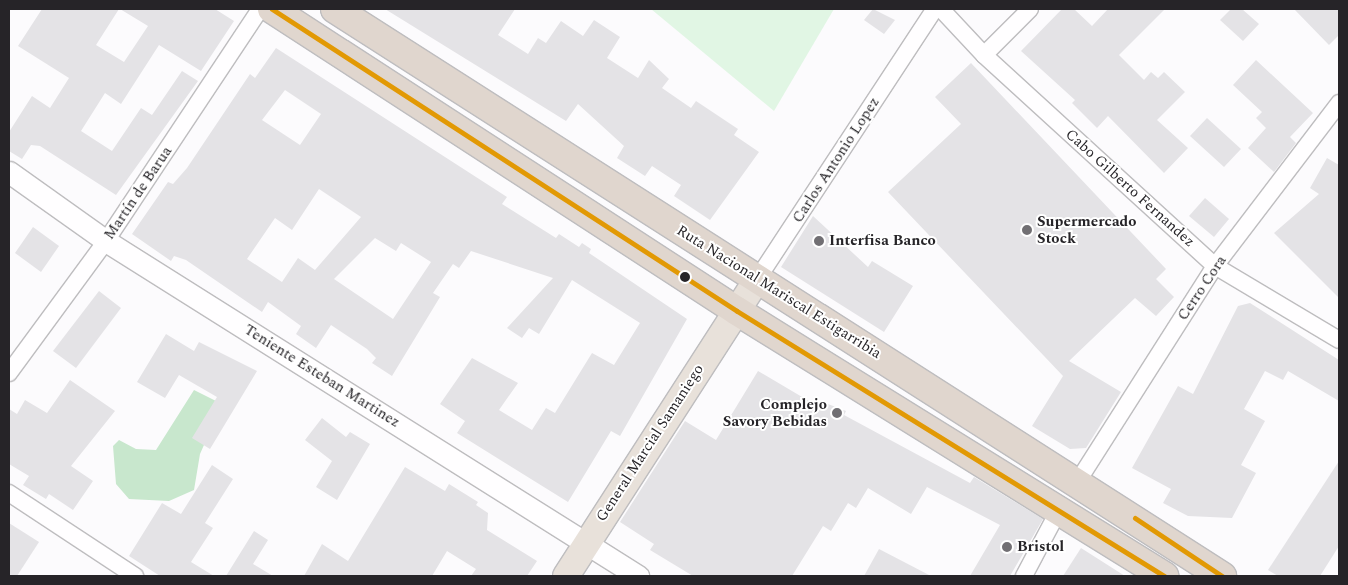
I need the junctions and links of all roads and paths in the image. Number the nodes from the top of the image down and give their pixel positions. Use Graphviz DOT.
graph roads {
  1 [pos="260,9"];
  2 [pos="272,9"];
  3 [pos="335,9"];
  4 [pos="936,9"];
  5 [pos="942,9"];
  6 [pos="1030,9"];
  7 [pos="984,55"];
  8 [pos="1339,103"];
  9 [pos="9,172"];
  10 [pos="106,241"];
  11 [pos="1215,266"];
  12 [pos="758,278"];
  13 [pos="737,311"];
  14 [pos="1339,340"];
  15 [pos="9,373"];
  16 [pos="1078,481"];
  17 [pos="9,493"];
  18 [pos="1060,508"];
  19 [pos="586,543"];
  20 [pos="135,576"];
  21 [pos="566,576"];
  22 [pos="638,576"];
  23 [pos="1024,576"];
  24 [pos="1164,576"];
  25 [pos="1222,576"];
  1 -- 10 [label="street, Martín de Barua"];
  2 -- 13 [label="highway"];
  3 -- 12 [label="highway, Ruta Nacional Mariscal Estigarribia"];
  4 -- 12 [label="street, Carlos Antonio Lopez"];
  5 -- 7 [label="street, Cabo Gilberto Fernandez"];
  6 -- 7 [label="street"];
  7 -- 11 [label="street, Cabo Gilberto Fernandez"];
  8 -- 11 [label="street, Cerro Cora"];
  9 -- 10 [label="street, Teniente Esteban Martinez"];
  10 -- 15 [label="street, Martín de Barua"];
  10 -- 19 [label="street, Teniente Esteban Martinez"];
  11 -- 14 [label="street, Cabo Gilberto Fernandez"];
  11 -- 16 [label="street, Cerro Cora"];
  12 -- 13 [label="main road, Carlos Antonio Lopez"];
  12 -- 16 [label="highway, Ruta Nacional Mariscal Estigarribia"];
  13 -- 18 [label="highway"];
  13 -- 19 [label="main road, General Marcial Samaniego"];
  16 -- 25 [label="highway, Ruta Nacional Mariscal Estigarribia"];
  17 -- 20 [label="street"];
  18 -- 23 [label="street"];
  18 -- 24 [label="highway"];
  19 -- 21 [label="main road, General Marcial Samaniego"];
  19 -- 22 [label="street, Teniente Esteban Martinez"];
}
